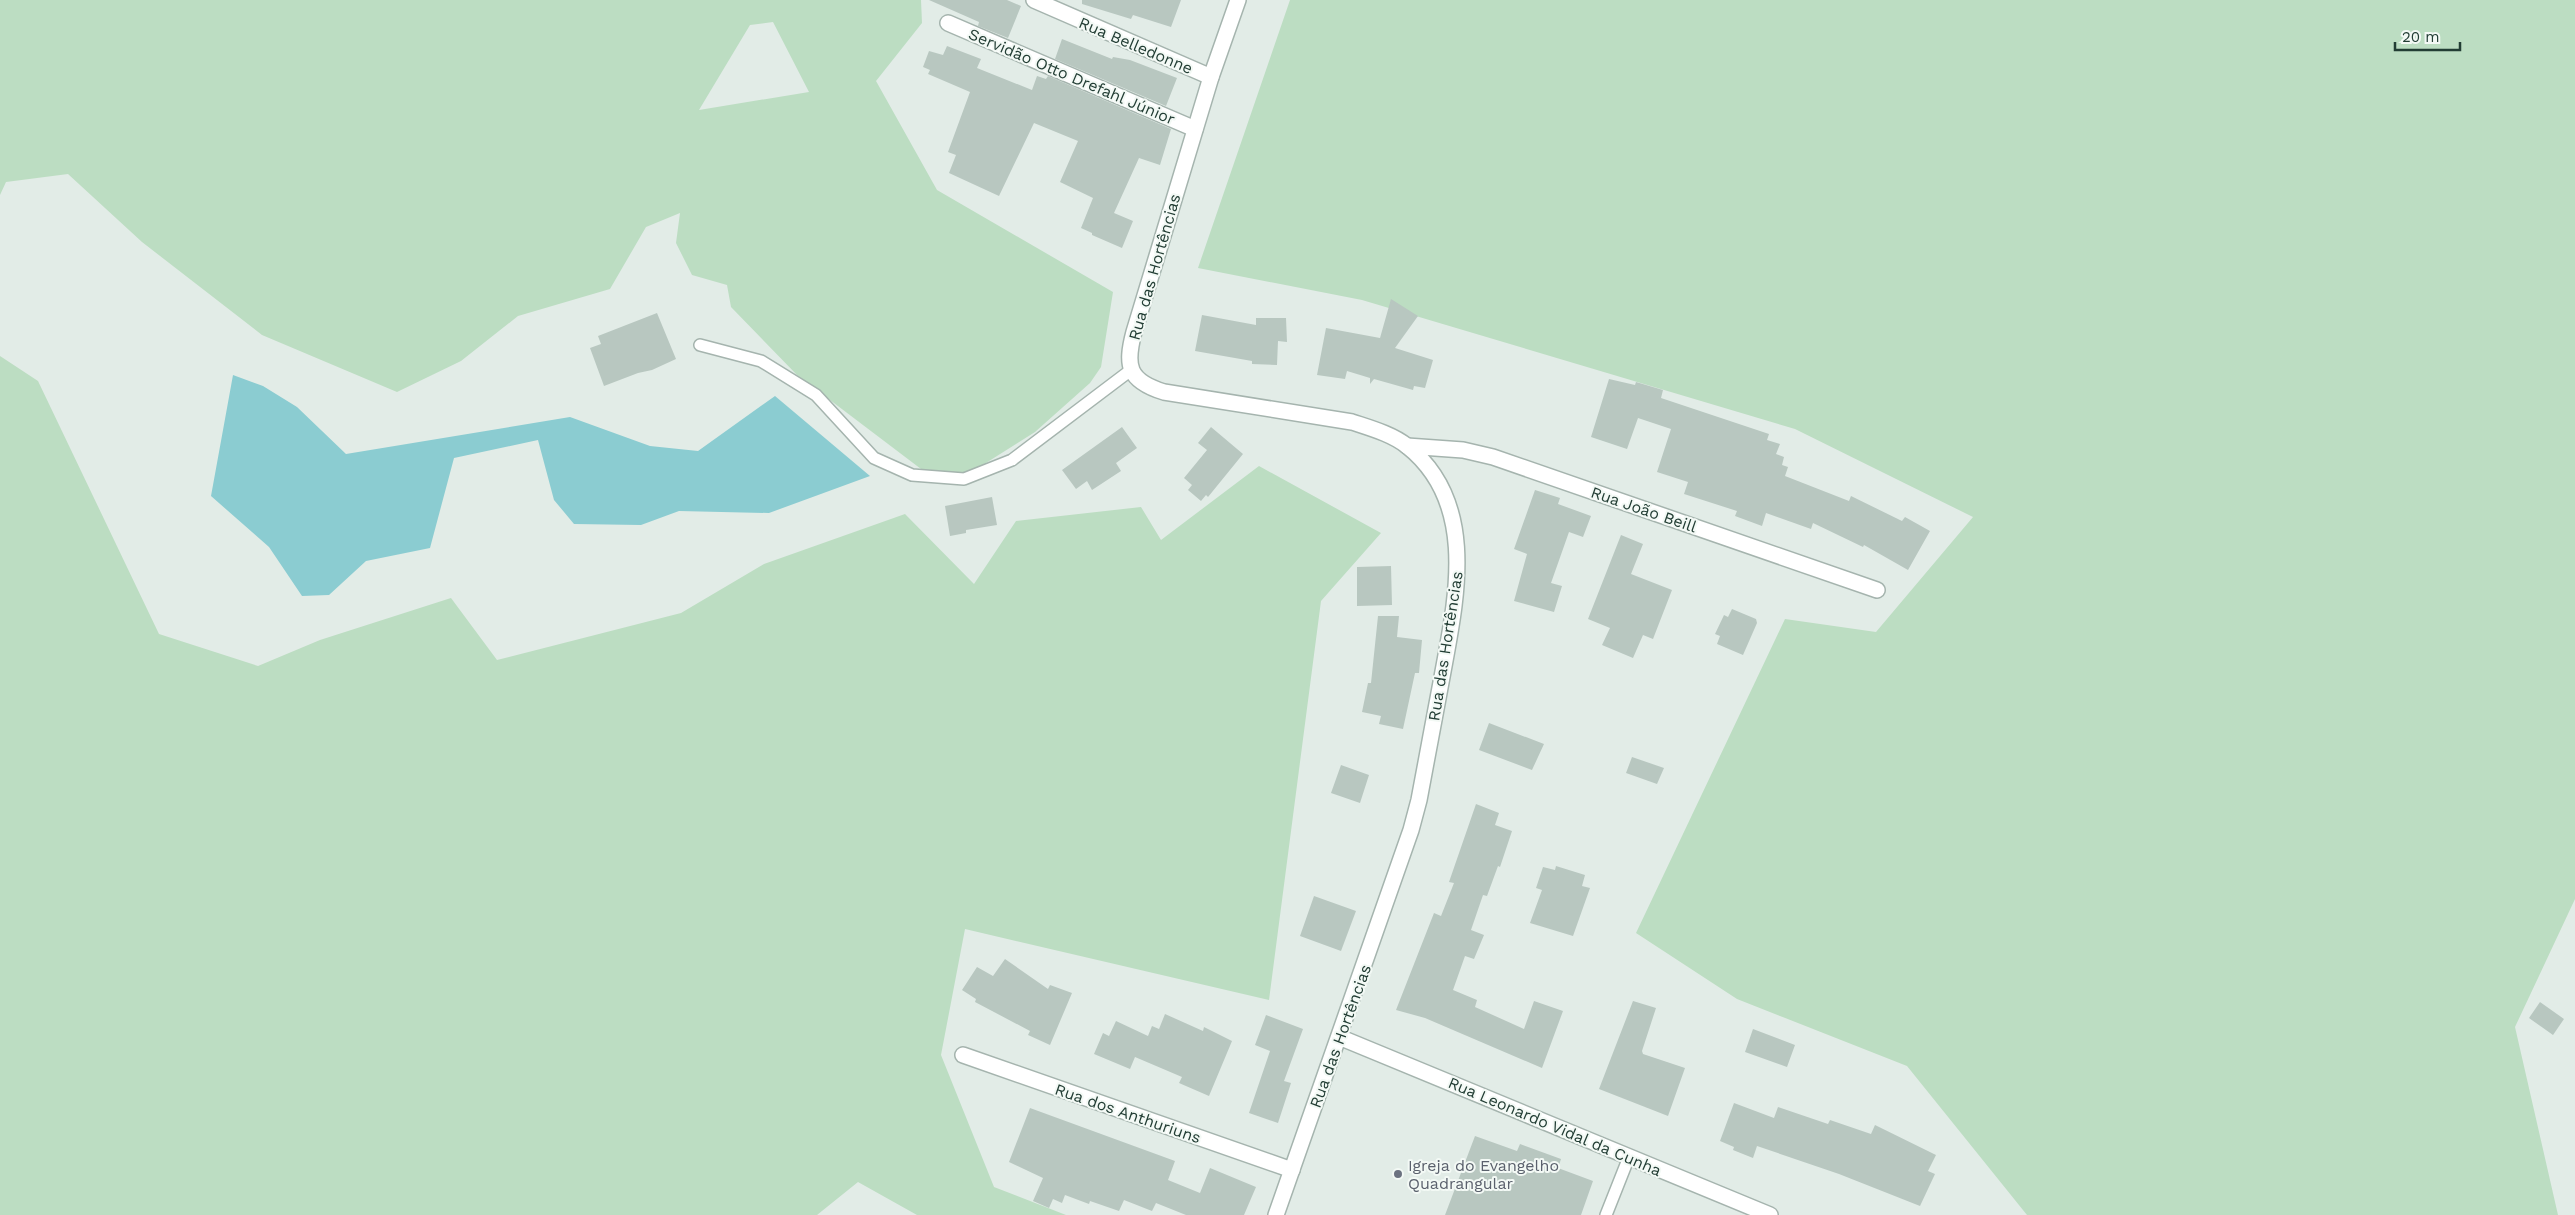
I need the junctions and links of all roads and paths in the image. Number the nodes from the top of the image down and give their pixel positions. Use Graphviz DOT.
graph roads {
  1 [pos="1034,0"];
  2 [pos="1238,0"];
  3 [pos="948,23"];
  4 [pos="1211,77"];
  5 [pos="1195,128"];
  6 [pos="700,345"];
  7 [pos="1131,370"];
  8 [pos="1407,446"];
  9 [pos="1877,590"];
  10 [pos="1339,1036"];
  11 [pos="963,1055"];
  12 [pos="1629,1156"];
  13 [pos="1292,1170"];
  14 [pos="1276,1215"];
  15 [pos="1606,1215"];
  16 [pos="1770,1215"];
  1 -- 4 [label="street, Rua Belledonne"];
  2 -- 4 [label="street, Rua das Hortências"];
  3 -- 5 [label="street, Servidão Otto Drefahl Júnior"];
  4 -- 5 [label="street, Rua das Hortências"];
  5 -- 7 [label="street, Rua das Hortências"];
  6 -- 7 [label="lane"];
  7 -- 8 [label="street, Rua das Hortências"];
  8 -- 9 [label="street, Rua João Beill"];
  8 -- 10 [label="street, Rua das Hortências"];
  10 -- 12 [label="street, Rua Leonardo Vidal da Cunha"];
  10 -- 13 [label="street, Rua das Hortências"];
  11 -- 13 [label="street, Rua dos Anthuriuns"];
  12 -- 15 [label="lane"];
  12 -- 16 [label="street, Rua Leonardo Vidal da Cunha"];
  13 -- 14 [label="street, Rua das Hortências"];
}
